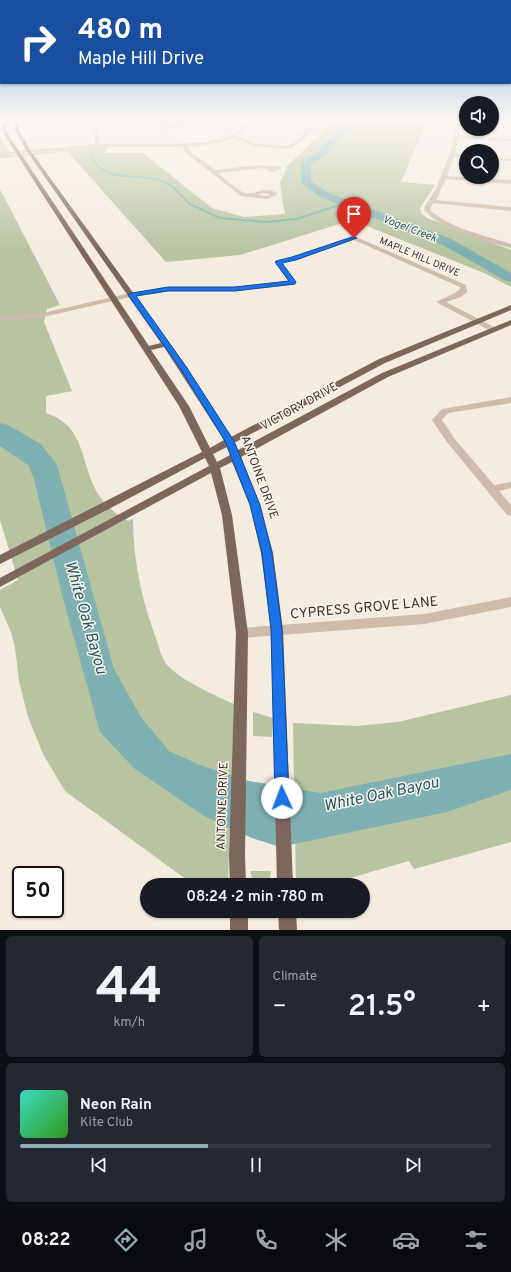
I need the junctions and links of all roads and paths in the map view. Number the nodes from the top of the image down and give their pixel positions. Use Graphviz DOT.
graph roads {
  1 [pos="24,163"];
  2 [pos="38,163"];
  3 [pos="202,163"];
  4 [pos="448,163"];
  5 [pos="264,167"];
  6 [pos="212,172"];
  7 [pos="45,174"];
  8 [pos="32,175"];
  9 [pos="444,177"];
  10 [pos="511,182"];
  11 [pos="255,195"];
  12 [pos="63,199"];
  13 [pos="49,201"];
  14 [pos="431,201"];
  15 [pos="511,209"];
  16 [pos="94,241"];
  17 [pos="77,244"];
  18 [pos="511,246"];
  19 [pos="132,295"];
  20 [pos="113,300"];
  21 [pos="511,307"];
  22 [pos="0,319"];
  23 [pos="478,321"];
  24 [pos="511,322"];
  25 [pos="494,329"];
  26 [pos="166,344"];
  27 [pos="146,349"];
  28 [pos="333,387"];
  29 [pos="351,394"];
  30 [pos="511,400"];
  31 [pos="229,441"];
  32 [pos="207,452"];
  33 [pos="235,457"];
  34 [pos="215,468"];
  35 [pos="511,485"];
  36 [pos="493,489"];
  37 [pos="511,512"];
  38 [pos="0,560"];
  39 [pos="0,583"];
  40 [pos="511,602"];
  41 [pos="277,630"];
  42 [pos="242,633"];
  43 [pos="238,878"];
  44 [pos="285,878"];
  45 [pos="239,918"];
  46 [pos="287,918"];
  47 [pos="239,930"];
  48 [pos="288,930"];
  1 -- 8 [label="main road, ANTOINE DRIVE"];
  2 -- 7 [label="main road, ANTOINE DRIVE"];
  3 -- 6 [label="street"];
  4 -- 9 [label="street"];
  5 -- 6 [label="street"];
  6 -- 11 [label="street"];
  7 -- 8 [label="main road"];
  7 -- 12 [label="main road, ANTOINE DRIVE"];
  8 -- 13 [label="main road, ANTOINE DRIVE"];
  9 -- 10 [label="street"];
  9 -- 14 [label="street"];
  12 -- 13 [label="main road"];
  12 -- 16 [label="main road, ANTOINE DRIVE"];
  13 -- 17 [label="main road, ANTOINE DRIVE"];
  14 -- 15 [label="street"];
  14 -- 18 [label="street"];
  16 -- 17 [label="main road"];
  16 -- 19 [label="main road, ANTOINE DRIVE"];
  17 -- 20 [label="main road, ANTOINE DRIVE"];
  19 -- 20 [label="street"];
  19 -- 23 [label="street, MAPLE HILL DRIVE"];
  19 -- 26 [label="main road, ANTOINE DRIVE"];
  20 -- 22 [label="street"];
  20 -- 27 [label="main road, ANTOINE DRIVE"];
  21 -- 23 [label="main road, VICTORY DRIVE"];
  23 -- 25 [label="street, MAPLE HILL DRIVE"];
  23 -- 28 [label="main road, VICTORY DRIVE"];
  24 -- 25 [label="main road, VICTORY DRIVE"];
  25 -- 29 [label="main road, VICTORY DRIVE"];
  26 -- 27 [label="main road"];
  26 -- 31 [label="main road, ANTOINE DRIVE"];
  27 -- 32 [label="main road, ANTOINE DRIVE"];
  28 -- 29 [label="main road"];
  28 -- 31 [label="main road, VICTORY DRIVE"];
  29 -- 33 [label="main road, VICTORY DRIVE"];
  30 -- 36 [label="street"];
  31 -- 32 [label="main road, VICTORY DRIVE"];
  31 -- 33 [label="main road, ANTOINE DRIVE"];
  32 -- 34 [label="main road, ANTOINE DRIVE"];
  32 -- 38 [label="main road, VICTORY DRIVE"];
  33 -- 34 [label="main road, VICTORY DRIVE"];
  33 -- 41 [label="main road, ANTOINE DRIVE"];
  34 -- 39 [label="main road, VICTORY DRIVE"];
  34 -- 42 [label="main road, ANTOINE DRIVE"];
  35 -- 36 [label="street"];
  36 -- 37 [label="street"];
  40 -- 41 [label="street, CYPRESS GROVE LANE"];
  41 -- 42 [label="street, CYPRESS GROVE LANE"];
  41 -- 44 [label="main road, ANTOINE DRIVE"];
  42 -- 43 [label="main road, ANTOINE DRIVE"];
  45 -- 47 [label="main road"];
  46 -- 48 [label="main road"];
}
